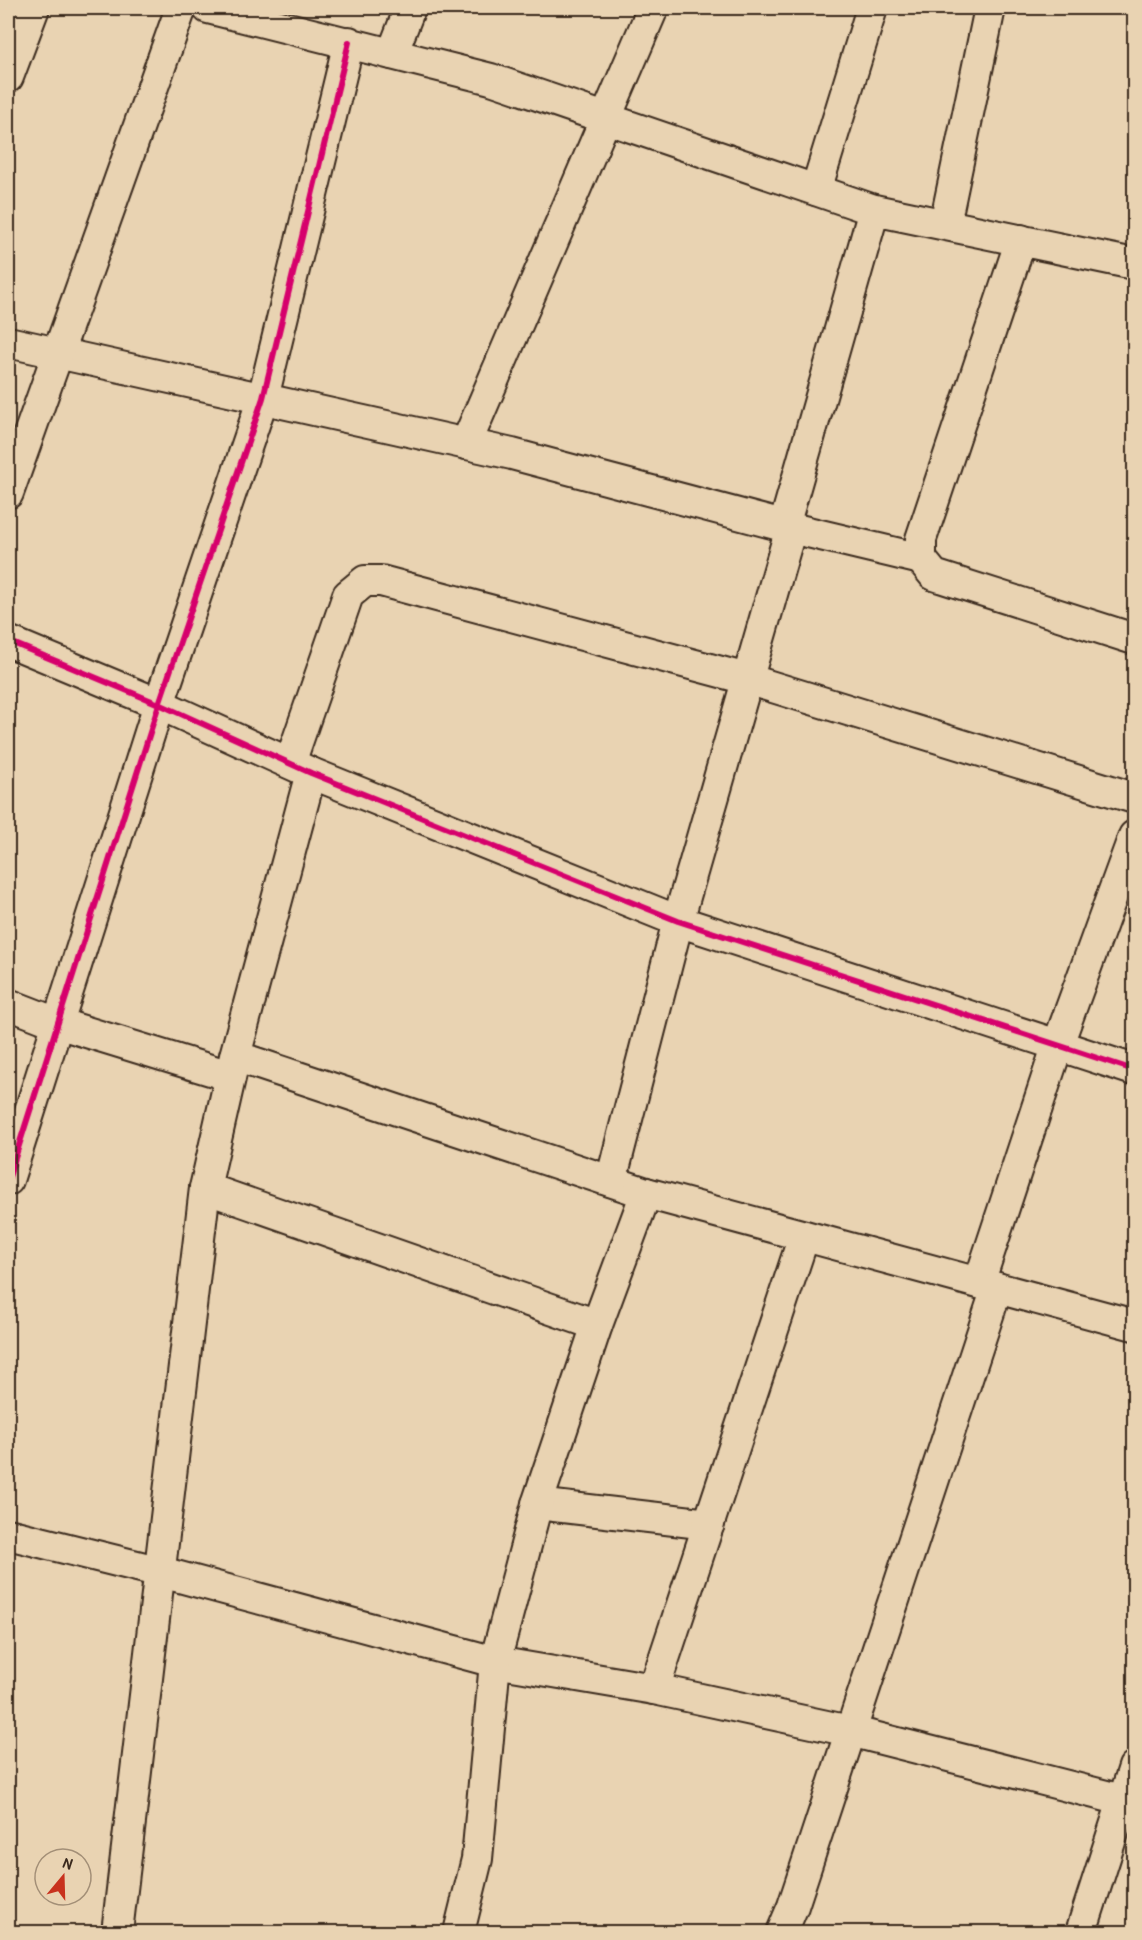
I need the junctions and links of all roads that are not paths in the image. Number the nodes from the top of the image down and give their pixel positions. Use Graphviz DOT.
graph roads {
  1 [pos="34,8"];
  2 [pos="181,8"];
  3 [pos="208,8"];
  4 [pos="410,8"];
  5 [pos="653,8"];
  6 [pos="872,8"];
  7 [pos="990,8"];
  8 [pos="349,42"];
  9 [pos="392,54"];
  10 [pos="8,77"];
  11 [pos="606,118"];
  12 [pos="816,190"];
  13 [pos="874,210"];
  14 [pos="945,224"];
  15 [pos="1021,240"];
  16 [pos="1134,264"];
  17 [pos="8,342"];
  18 [pos="59,352"];
  19 [pos="263,398"];
  20 [pos="466,444"];
  21 [pos="8,492"];
  22 [pos="788,527"];
  23 [pos="921,559"];
  24 [pos="1134,639"];
  25 [pos="8,642"];
  26 [pos="747,679"];
  27 [pos="159,704"];
  28 [pos="300,768"];
  29 [pos="1134,798"];
  30 [pos="1134,836"];
  31 [pos="678,921"];
  32 [pos="8,1004"];
  33 [pos="57,1023"];
  34 [pos="1058,1044"];
  35 [pos="233,1066"];
  36 [pos="1134,1070"];
  37 [pos="8,1180"];
  38 [pos="611,1181"];
  39 [pos="205,1188"];
  40 [pos="646,1193"];
  41 [pos="804,1236"];
  42 [pos="988,1285"];
  43 [pos="597,1325"];
  44 [pos="1134,1325"];
  45 [pos="537,1504"];
  46 [pos="709,1524"];
  47 [pos="8,1534"];
  48 [pos="161,1572"];
  49 [pos="495,1662"];
  50 [pos="654,1689"];
  51 [pos="850,1731"];
  52 [pos="1134,1767"];
  53 [pos="1128,1802"];
  54 [pos="117,1932"];
  55 [pos="459,1932"];
  56 [pos="782,1932"];
  57 [pos="1081,1932"];
  1 -- 10 [label="street"];
  2 -- 18 [label="street"];
  3 -- 8 [label="street"];
  4 -- 9 [label="street"];
  5 -- 11 [label="street"];
  6 -- 12 [label="street"];
  7 -- 14 [label="street"];
  8 -- 9 [label="street"];
  8 -- 19 [label="street"];
  9 -- 11 [label="street"];
  11 -- 12 [label="street"];
  11 -- 20 [label="street"];
  12 -- 13 [label="street"];
  13 -- 14 [label="street"];
  13 -- 22 [label="street"];
  14 -- 15 [label="street"];
  15 -- 16 [label="street"];
  15 -- 23 [label="street"];
  17 -- 18 [label="street"];
  18 -- 19 [label="street"];
  18 -- 21 [label="street"];
  19 -- 20 [label="street"];
  19 -- 27 [label="street"];
  20 -- 22 [label="street"];
  22 -- 23 [label="street"];
  22 -- 26 [label="street"];
  23 -- 24 [label="street"];
  25 -- 27 [label="street"];
  26 -- 28 [label="street"];
  26 -- 29 [label="street"];
  26 -- 31 [label="street"];
  27 -- 28 [label="street"];
  27 -- 33 [label="street"];
  28 -- 31 [label="street"];
  28 -- 35 [label="street"];
  30 -- 34 [label="street"];
  31 -- 34 [label="street"];
  31 -- 38 [label="street"];
  32 -- 33 [label="street"];
  33 -- 35 [label="street"];
  33 -- 37 [label="street"];
  34 -- 36 [label="street"];
  34 -- 42 [label="street"];
  35 -- 38 [label="street"];
  35 -- 39 [label="street"];
  38 -- 40 [label="street"];
  39 -- 43 [label="street"];
  39 -- 48 [label="street"];
  40 -- 41 [label="street"];
  40 -- 43 [label="street"];
  41 -- 42 [label="street"];
  41 -- 46 [label="street"];
  42 -- 44 [label="street"];
  42 -- 51 [label="street"];
  43 -- 45 [label="street"];
  45 -- 46 [label="street"];
  45 -- 49 [label="street"];
  46 -- 50 [label="street"];
  47 -- 48 [label="street"];
  48 -- 49 [label="street"];
  48 -- 54 [label="street"];
  49 -- 50 [label="street"];
  49 -- 55 [label="street"];
  50 -- 51 [label="street"];
  51 -- 53 [label="street"];
  51 -- 56 [label="street"];
  52 -- 53 [label="street"];
  53 -- 57 [label="street"];
}
